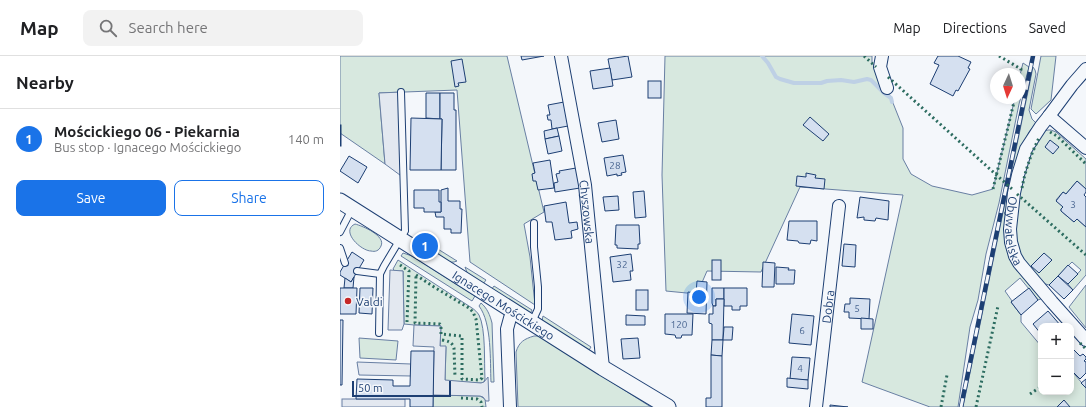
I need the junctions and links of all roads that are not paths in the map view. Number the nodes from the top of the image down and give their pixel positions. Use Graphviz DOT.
graph roads {
  1 [pos="560,56"];
  2 [pos="882,56"];
  3 [pos="1086,69"];
  4 [pos="887,88"];
  5 [pos="401,92"];
  6 [pos="1049,116"];
  7 [pos="1086,148"];
  8 [pos="346,205"];
  9 [pos="839,206"];
  10 [pos="534,223"];
  11 [pos="340,232"];
  12 [pos="400,239"];
  13 [pos="340,248"];
  14 [pos="345,263"];
  15 [pos="357,271"];
  16 [pos="380,274"];
  17 [pos="514,312"];
  18 [pos="532,323"];
  19 [pos="379,333"];
  20 [pos="1086,340"];
  21 [pos="604,368"];
  22 [pos="510,407"];
  23 [pos="668,407"];
  24 [pos="816,407"];
  1 -- 21 [label="street, Chyszowska"];
  2 -- 4 [label="street"];
  3 -- 6 [label="street, Obywatelska"];
  5 -- 12 [label="lane"];
  6 -- 7 [label="street"];
  6 -- 20 [label="street, Obywatelska"];
  8 -- 11 [label="lane"];
  8 -- 12 [label="street, Ignacego Mościckiego"];
  9 -- 24 [label="street, Dobra"];
  10 -- 18 [label="lane"];
  12 -- 16 [label="lane"];
  12 -- 17 [label="street, Ignacego Mościckiego"];
  13 -- 14 [label="lane"];
  15 -- 16 [label="lane"];
  16 -- 19 [label="lane"];
  17 -- 18 [label="street, Ignacego Mościckiego"];
  17 -- 22 [label="street"];
  18 -- 21 [label="street, Ignacego Mościckiego"];
  21 -- 23 [label="street, Ignacego Mościckiego"];
}
